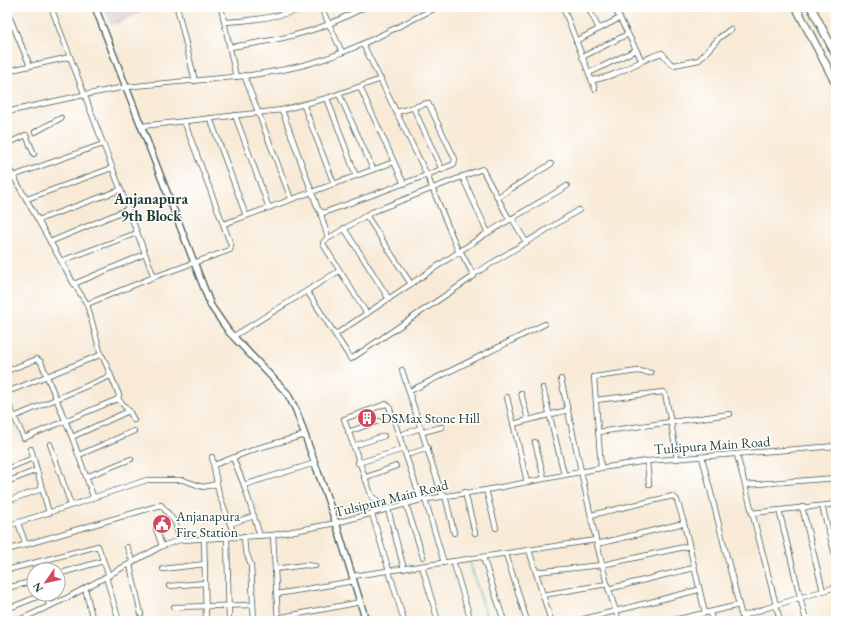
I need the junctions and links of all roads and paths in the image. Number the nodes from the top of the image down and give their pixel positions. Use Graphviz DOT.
graph roads {
  1 [pos="51,7"];
  2 [pos="95,7"];
  3 [pos="177,7"];
  4 [pos="221,7"];
  5 [pos="309,7"];
  6 [pos="321,7"];
  7 [pos="365,7"];
  8 [pos="437,7"];
  9 [pos="562,7"];
  10 [pos="588,7"];
  11 [pos="614,7"];
  12 [pos="796,7"];
  13 [pos="811,7"];
  14 [pos="7,11"];
  15 [pos="620,18"];
  16 [pos="225,22"];
  17 [pos="329,24"];
  18 [pos="599,29"];
  19 [pos="731,29"];
  20 [pos="628,34"];
  21 [pos="576,41"];
  22 [pos="363,44"];
  23 [pos="230,47"];
  24 [pos="636,50"];
  25 [pos="342,52"];
  26 [pos="836,55"];
  27 [pos="70,57"];
  28 [pos="582,58"];
  29 [pos="642,61"];
  30 [pos="30,66"];
  31 [pos="7,72"];
  32 [pos="589,73"];
  33 [pos="244,76"];
  34 [pos="236,77"];
  35 [pos="381,79"];
  36 [pos="592,80"];
  37 [pos="195,81"];
  38 [pos="836,84"];
  39 [pos="128,87"];
  40 [pos="360,87"];
  41 [pos="595,90"];
  42 [pos="339,94"];
  43 [pos="86,95"];
  44 [pos="327,98"];
  45 [pos="304,106"];
  46 [pos="413,108"];
  47 [pos="282,110"];
  48 [pos="7,112"];
  49 [pos="397,112"];
  50 [pos="258,114"];
  51 [pos="235,115"];
  52 [pos="62,118"];
  53 [pos="210,118"];
  54 [pos="184,121"];
  55 [pos="142,126"];
  56 [pos="35,132"];
  57 [pos="7,144"];
  58 [pos="103,144"];
  59 [pos="34,154"];
  60 [pos="394,162"];
  61 [pos="551,164"];
  62 [pos="7,165"];
  63 [pos="112,168"];
  64 [pos="374,169"];
  65 [pos="442,170"];
  66 [pos="427,175"];
  67 [pos="13,176"];
  68 [pos="356,176"];
  69 [pos="462,176"];
  70 [pos="334,184"];
  71 [pos="404,184"];
  72 [pos="567,186"];
  73 [pos="432,188"];
  74 [pos="120,190"];
  75 [pos="312,191"];
  76 [pos="498,197"];
  77 [pos="26,199"];
  78 [pos="291,199"];
  79 [pos="269,208"];
  80 [pos="128,209"];
  81 [pos="579,210"];
  82 [pos="320,211"];
  83 [pos="366,215"];
  84 [pos="246,216"];
  85 [pos="38,220"];
  86 [pos="512,220"];
  87 [pos="224,224"];
  88 [pos="344,228"];
  89 [pos="137,233"];
  90 [pos="488,233"];
  91 [pos="328,238"];
  92 [pos="50,242"];
  93 [pos="526,242"];
  94 [pos="459,253"];
  95 [pos="144,254"];
  96 [pos="60,261"];
  97 [pos="194,264"];
  98 [pos="339,271"];
  99 [pos="474,274"];
  100 [pos="154,277"];
  101 [pos="74,284"];
  102 [pos="411,284"];
  103 [pos="307,291"];
  104 [pos="389,299"];
  105 [pos="87,304"];
  106 [pos="367,314"];
  107 [pos="545,324"];
  108 [pos="336,334"];
  109 [pos="234,336"];
  110 [pos="102,355"];
  111 [pos="402,370"];
  112 [pos="7,371"];
  113 [pos="650,373"];
  114 [pos="47,376"];
  115 [pos="110,376"];
  116 [pos="562,379"];
  117 [pos="543,388"];
  118 [pos="410,391"];
  119 [pos="7,392"];
  120 [pos="520,393"];
  121 [pos="507,397"];
  122 [pos="57,399"];
  123 [pos="118,399"];
  124 [pos="596,400"];
  125 [pos="7,401"];
  126 [pos="568,410"];
  127 [pos="129,411"];
  128 [pos="550,414"];
  129 [pos="730,414"];
  130 [pos="14,417"];
  131 [pos="66,420"];
  132 [pos="134,420"];
  133 [pos="379,420"];
  134 [pos="528,420"];
  135 [pos="671,422"];
  136 [pos="513,424"];
  137 [pos="442,427"];
  138 [pos="422,430"];
  139 [pos="134,431"];
  140 [pos="348,432"];
  141 [pos="598,432"];
  142 [pos="403,434"];
  143 [pos="305,435"];
  144 [pos="384,436"];
  145 [pos="72,437"];
  146 [pos="536,442"];
  147 [pos="50,444"];
  148 [pos="353,446"];
  149 [pos="836,446"];
  150 [pos="428,448"];
  151 [pos="31,449"];
  152 [pos="404,449"];
  153 [pos="410,454"];
  154 [pos="79,455"];
  155 [pos="737,455"];
  156 [pos="212,457"];
  157 [pos="702,457"];
  158 [pos="33,458"];
  159 [pos="233,458"];
  160 [pos="131,459"];
  161 [pos="677,459"];
  162 [pos="648,461"];
  163 [pos="315,463"];
  164 [pos="358,463"];
  165 [pos="214,465"];
  166 [pos="396,466"];
  167 [pos="601,468"];
  168 [pos="7,469"];
  169 [pos="37,470"];
  170 [pos="580,472"];
  171 [pos="564,474"];
  172 [pos="86,477"];
  173 [pos="364,478"];
  174 [pos="544,478"];
  175 [pos="836,478"];
  176 [pos="7,482"];
  177 [pos="527,482"];
  178 [pos="218,484"];
  179 [pos="649,484"];
  180 [pos="244,485"];
  181 [pos="745,485"];
  182 [pos="42,489"];
  183 [pos="486,490"];
  184 [pos="465,492"];
  185 [pos="443,495"];
  186 [pos="92,498"];
  187 [pos="423,499"];
  188 [pos="7,501"];
  189 [pos="406,504"];
  190 [pos="836,504"];
  191 [pos="71,505"];
  192 [pos="822,506"];
  193 [pos="802,507"];
  194 [pos="388,509"];
  195 [pos="779,510"];
  196 [pos="381,511"];
  197 [pos="49,513"];
  198 [pos="752,513"];
  199 [pos="372,514"];
  200 [pos="591,515"];
  201 [pos="254,516"];
  202 [pos="18,523"];
  203 [pos="336,523"];
  204 [pos="684,523"];
  205 [pos="230,524"];
  206 [pos="7,526"];
  207 [pos="496,528"];
  208 [pos="156,529"];
  209 [pos="474,532"];
  210 [pos="454,533"];
  211 [pos="273,535"];
  212 [pos="244,536"];
  213 [pos="260,536"];
  214 [pos="204,537"];
  215 [pos="228,537"];
  216 [pos="235,537"];
  217 [pos="180,540"];
  218 [pos="597,542"];
  219 [pos="26,545"];
  220 [pos="162,546"];
  221 [pos="689,546"];
  222 [pos="127,548"];
  223 [pos="7,550"];
  224 [pos="529,550"];
  225 [pos="506,554"];
  226 [pos="422,557"];
  227 [pos="483,557"];
  228 [pos="836,559"];
  229 [pos="103,561"];
  230 [pos="453,561"];
  231 [pos="444,562"];
  232 [pos="132,564"];
  233 [pos="205,564"];
  234 [pos="602,565"];
  235 [pos="316,566"];
  236 [pos="422,566"];
  237 [pos="693,568"];
  238 [pos="163,569"];
  239 [pos="275,569"];
  240 [pos="404,569"];
  241 [pos="7,570"];
  242 [pos="389,571"];
  243 [pos="66,572"];
  244 [pos="536,572"];
  245 [pos="108,576"];
  246 [pos="354,578"];
  247 [pos="26,583"];
  248 [pos="205,583"];
  249 [pos="169,586"];
  250 [pos="607,586"];
  251 [pos="836,587"];
  252 [pos="7,588"];
  253 [pos="84,588"];
  254 [pos="698,590"];
  255 [pos="823,590"];
  256 [pos="277,594"];
  257 [pos="543,595"];
  258 [pos="802,597"];
  259 [pos="361,602"];
  260 [pos="253,605"];
  261 [pos="739,605"];
  262 [pos="776,605"];
  263 [pos="50,606"];
  264 [pos="206,606"];
  265 [pos="229,606"];
  266 [pos="174,607"];
  267 [pos="7,609"];
  268 [pos="614,610"];
  269 [pos="707,612"];
  270 [pos="141,614"];
  271 [pos="28,619"];
  272 [pos="277,619"];
  273 [pos="742,619"];
  274 [pos="17,621"];
  275 [pos="93,621"];
  276 [pos="118,621"];
  277 [pos="206,621"];
  278 [pos="230,621"];
  279 [pos="254,621"];
  280 [pos="366,621"];
  281 [pos="404,621"];
  282 [pos="438,621"];
  283 [pos="471,621"];
  284 [pos="504,621"];
  285 [pos="527,621"];
  286 [pos="552,621"];
  287 [pos="576,621"];
  288 [pos="619,621"];
  289 [pos="669,621"];
  290 [pos="712,621"];
  291 [pos="780,621"];
  292 [pos="806,621"];
  1 -- 27 [label="street"];
  2 -- 39 [label="main road"];
  3 -- 37 [label="street"];
  4 -- 16 [label="street"];
  5 -- 16 [label="street"];
  6 -- 17 [label="street"];
  7 -- 17 [label="street"];
  8 -- 22 [label="street"];
  9 -- 21 [label="street"];
  10 -- 18 [label="street"];
  11 -- 15 [label="street"];
  12 -- 38 [label="highway"];
  13 -- 26 [label="highway"];
  14 -- 30 [label="street"];
  15 -- 18 [label="street"];
  15 -- 20 [label="street"];
  16 -- 23 [label="street"];
  17 -- 23 [label="street"];
  17 -- 25 [label="street"];
  18 -- 21 [label="street"];
  19 -- 29 [label="street"];
  20 -- 24 [label="street"];
  20 -- 28 [label="street"];
  21 -- 28 [label="street"];
  22 -- 25 [label="street"];
  22 -- 35 [label="street"];
  23 -- 34 [label="street"];
  24 -- 29 [label="street"];
  24 -- 32 [label="street"];
  25 -- 33 [label="street"];
  27 -- 30 [label="street"];
  27 -- 43 [label="street"];
  28 -- 32 [label="street"];
  29 -- 36 [label="street"];
  30 -- 31 [label="street"];
  32 -- 36 [label="street"];
  33 -- 34 [label="street"];
  33 -- 50 [label="street"];
  34 -- 37 [label="street"];
  35 -- 40 [label="street"];
  35 -- 49 [label="street"];
  36 -- 41 [label="street"];
  37 -- 39 [label="street"];
  39 -- 43 [label="street"];
  39 -- 55 [label="main road"];
  40 -- 42 [label="street"];
  40 -- 60 [label="street"];
  42 -- 44 [label="street"];
  42 -- 64 [label="street"];
  43 -- 48 [label="street"];
  43 -- 58 [label="street"];
  44 -- 45 [label="street"];
  44 -- 68 [label="street"];
  45 -- 47 [label="street"];
  45 -- 70 [label="street"];
  46 -- 49 [label="street"];
  46 -- 65 [label="street"];
  46 -- 65 [label="street"];
  47 -- 50 [label="street"];
  47 -- 75 [label="street"];
  49 -- 66 [label="street"];
  50 -- 51 [label="street"];
  50 -- 78 [label="street"];
  51 -- 53 [label="street"];
  51 -- 79 [label="street"];
  52 -- 56 [label="street"];
  53 -- 54 [label="street"];
  53 -- 84 [label="street"];
  54 -- 55 [label="street"];
  54 -- 87 [label="street"];
  55 -- 97 [label="main road"];
  57 -- 59 [label="street"];
  58 -- 63 [label="street"];
  58 -- 67 [label="street"];
  60 -- 64 [label="street"];
  60 -- 71 [label="street"];
  61 -- 76 [label="street"];
  62 -- 67 [label="street"];
  63 -- 74 [label="street"];
  63 -- 77 [label="street"];
  64 -- 68 [label="street"];
  65 -- 66 [label="street"];
  66 -- 71 [label="street"];
  66 -- 73 [label="street"];
  67 -- 77 [label="street"];
  68 -- 70 [label="street"];
  69 -- 73 [label="street"];
  69 -- 76 [label="street"];
  69 -- 90 [label="street"];
  70 -- 75 [label="street"];
  71 -- 82 [label="street"];
  72 -- 86 [label="street"];
  73 -- 83 [label="street"];
  73 -- 94 [label="street"];
  74 -- 80 [label="street"];
  74 -- 85 [label="street"];
  75 -- 78 [label="street"];
  75 -- 82 [label="street"];
  76 -- 86 [label="street"];
  77 -- 85 [label="street"];
  78 -- 79 [label="street"];
  79 -- 84 [label="street"];
  80 -- 89 [label="street"];
  80 -- 92 [label="street"];
  81 -- 93 [label="street"];
  82 -- 91 [label="street"];
  83 -- 88 [label="street"];
  83 -- 102 [label="street"];
  84 -- 87 [label="street"];
  85 -- 92 [label="street"];
  86 -- 90 [label="street"];
  86 -- 93 [label="street"];
  87 -- 97 [label="street"];
  88 -- 91 [label="street"];
  88 -- 104 [label="street"];
  89 -- 95 [label="street"];
  89 -- 96 [label="street"];
  90 -- 94 [label="street"];
  91 -- 98 [label="street"];
  92 -- 96 [label="street"];
  93 -- 99 [label="street"];
  94 -- 99 [label="street"];
  94 -- 102 [label="street"];
  95 -- 100 [label="street"];
  95 -- 101 [label="street"];
  96 -- 101 [label="street"];
  97 -- 100 [label="street"];
  97 -- 109 [label="main road"];
  98 -- 103 [label="street"];
  98 -- 106 [label="street"];
  99 -- 108 [label="street"];
  100 -- 105 [label="street"];
  101 -- 105 [label="street"];
  102 -- 104 [label="street"];
  103 -- 108 [label="street"];
  103 -- 109 [label="street"];
  104 -- 106 [label="street"];
  105 -- 110 [label="street"];
  106 -- 108 [label="street"];
  107 -- 118 [label="street"];
  109 -- 143 [label="main road"];
  110 -- 114 [label="street"];
  110 -- 115 [label="street"];
  111 -- 118 [label="street"];
  112 -- 114 [label="street"];
  113 -- 124 [label="street"];
  114 -- 119 [label="street"];
  114 -- 122 [label="street"];
  115 -- 122 [label="street"];
  115 -- 123 [label="street"];
  116 -- 126 [label="street"];
  117 -- 128 [label="street"];
  118 -- 138 [label="street"];
  120 -- 134 [label="street"];
  121 -- 136 [label="street"];
  122 -- 130 [label="street"];
  122 -- 131 [label="street"];
  123 -- 127 [label="street"];
  123 -- 131 [label="street"];
  124 -- 135 [label="street"];
  124 -- 141 [label="street"];
  125 -- 130 [label="street"];
  126 -- 128 [label="street"];
  126 -- 170 [label="street"];
  127 -- 132 [label="street"];
  127 -- 145 [label="street"];
  128 -- 134 [label="street"];
  128 -- 171 [label="street"];
  129 -- 135 [label="street"];
  130 -- 131 [label="street"];
  131 -- 145 [label="street"];
  133 -- 140 [label="street"];
  134 -- 136 [label="street"];
  135 -- 141 [label="street"];
  135 -- 161 [label="street"];
  136 -- 177 [label="street"];
  137 -- 138 [label="street"];
  138 -- 142 [label="street"];
  138 -- 150 [label="street"];
  139 -- 154 [label="street"];
  140 -- 148 [label="street"];
  140 -- 152 [label="street"];
  141 -- 167 [label="street"];
  143 -- 159 [label="street"];
  143 -- 163 [label="main road"];
  144 -- 148 [label="street"];
  145 -- 154 [label="street"];
  146 -- 174 [label="street"];
  147 -- 191 [label="street"];
  148 -- 164 [label="street"];
  149 -- 155 [label="street, Tulsipura Main Road"];
  150 -- 153 [label="street"];
  150 -- 185 [label="street"];
  151 -- 158 [label="street"];
  152 -- 164 [label="street"];
  152 -- 187 [label="street"];
  154 -- 172 [label="street"];
  155 -- 157 [label="street, Tulsipura Main Road"];
  155 -- 181 [label="street"];
  156 -- 165 [label="street"];
  157 -- 161 [label="street, Tulsipura Main Road"];
  157 -- 261 [label="street"];
  158 -- 168 [label="street"];
  158 -- 169 [label="street"];
  159 -- 165 [label="street"];
  159 -- 180 [label="street"];
  160 -- 172 [label="street"];
  161 -- 162 [label="street, Tulsipura Main Road"];
  162 -- 167 [label="street, Tulsipura Main Road"];
  162 -- 179 [label="street"];
  163 -- 180 [label="street"];
  163 -- 203 [label="main road"];
  164 -- 173 [label="street"];
  165 -- 178 [label="street"];
  166 -- 173 [label="street"];
  167 -- 170 [label="street, Tulsipura Main Road"];
  169 -- 176 [label="street"];
  169 -- 182 [label="street"];
  170 -- 171 [label="street, Tulsipura Main Road"];
  170 -- 200 [label="street"];
  171 -- 174 [label="street, Tulsipura Main Road"];
  172 -- 186 [label="street"];
  173 -- 196 [label="street"];
  174 -- 177 [label="street, Tulsipura Main Road"];
  175 -- 181 [label="street"];
  177 -- 183 [label="street, Tulsipura Main Road"];
  178 -- 186 [label="street"];
  178 -- 205 [label="street"];
  180 -- 201 [label="street"];
  181 -- 198 [label="street"];
  182 -- 188 [label="street"];
  182 -- 197 [label="street"];
  183 -- 184 [label="street, Tulsipura Main Road"];
  183 -- 207 [label="street"];
  184 -- 185 [label="street, Tulsipura Main Road"];
  184 -- 209 [label="street"];
  185 -- 187 [label="street, Tulsipura Main Road"];
  185 -- 210 [label="street"];
  186 -- 191 [label="street"];
  187 -- 189 [label="street, Tulsipura Main Road"];
  187 -- 231 [label="street"];
  189 -- 194 [label="street, Tulsipura Main Road"];
  189 -- 226 [label="street"];
  190 -- 192 [label="street"];
  191 -- 197 [label="street"];
  192 -- 193 [label="street"];
  192 -- 228 [label="street"];
  193 -- 195 [label="street"];
  193 -- 255 [label="street"];
  194 -- 196 [label="street, Tulsipura Main Road"];
  194 -- 240 [label="street"];
  195 -- 198 [label="street"];
  195 -- 258 [label="street"];
  196 -- 199 [label="street, Tulsipura Main Road"];
  197 -- 202 [label="street"];
  198 -- 262 [label="street"];
  199 -- 203 [label="street, Tulsipura Main Road"];
  199 -- 242 [label="street"];
  200 -- 204 [label="street"];
  200 -- 218 [label="street"];
  201 -- 205 [label="street"];
  201 -- 213 [label="street"];
  202 -- 206 [label="street"];
  202 -- 219 [label="street"];
  203 -- 211 [label="street, Tulsipura Main Road"];
  203 -- 246 [label="main road"];
  204 -- 218 [label="street"];
  204 -- 221 [label="street"];
  205 -- 216 [label="street"];
  208 -- 220 [label="street"];
  211 -- 213 [label="street, Tulsipura Main Road"];
  211 -- 239 [label="street"];
  212 -- 213 [label="street, Tulsipura Main Road"];
  212 -- 216 [label="street, Tulsipura Main Road"];
  212 -- 260 [label="street"];
  214 -- 215 [label="street, Tulsipura Main Road"];
  214 -- 217 [label="street, Tulsipura Main Road"];
  214 -- 233 [label="street"];
  215 -- 216 [label="street, Tulsipura Main Road"];
  215 -- 265 [label="street"];
  217 -- 219 [label="street"];
  217 -- 220 [label="street, Tulsipura Main Road"];
  218 -- 224 [label="street"];
  218 -- 234 [label="street"];
  219 -- 223 [label="street"];
  220 -- 232 [label="street, Tulsipura Main Road"];
  221 -- 234 [label="street"];
  221 -- 237 [label="street"];
  222 -- 232 [label="street"];
  224 -- 225 [label="street"];
  224 -- 244 [label="street"];
  225 -- 227 [label="street"];
  225 -- 285 [label="street"];
  227 -- 230 [label="street"];
  227 -- 284 [label="street"];
  229 -- 241 [label="street"];
  229 -- 243 [label="street"];
  229 -- 245 [label="street"];
  230 -- 231 [label="street"];
  230 -- 283 [label="street"];
  231 -- 236 [label="street"];
  232 -- 245 [label="street, Tulsipura Main Road"];
  232 -- 270 [label="street"];
  233 -- 238 [label="street"];
  233 -- 248 [label="street"];
  234 -- 244 [label="street"];
  234 -- 250 [label="street"];
  235 -- 239 [label="street"];
  236 -- 240 [label="street"];
  236 -- 282 [label="street"];
  237 -- 250 [label="street"];
  237 -- 254 [label="street"];
  239 -- 256 [label="street"];
  240 -- 242 [label="street"];
  242 -- 246 [label="street"];
  242 -- 281 [label="street"];
  244 -- 257 [label="street"];
  245 -- 253 [label="street, Tulsipura Main Road"];
  245 -- 276 [label="street"];
  246 -- 256 [label="street"];
  246 -- 259 [label="main road"];
  247 -- 252 [label="street"];
  248 -- 249 [label="street"];
  248 -- 264 [label="street"];
  250 -- 257 [label="street"];
  250 -- 268 [label="street"];
  251 -- 255 [label="street"];
  253 -- 263 [label="street, Tulsipura Main Road"];
  253 -- 275 [label="street"];
  254 -- 268 [label="street"];
  254 -- 269 [label="street"];
  255 -- 258 [label="street"];
  256 -- 272 [label="street"];
  257 -- 286 [label="street"];
  258 -- 262 [label="street"];
  258 -- 292 [label="street"];
  259 -- 272 [label="street"];
  259 -- 280 [label="main road"];
  260 -- 265 [label="street"];
  260 -- 279 [label="street"];
  261 -- 269 [label="street"];
  261 -- 273 [label="street"];
  262 -- 273 [label="street"];
  262 -- 291 [label="street"];
  263 -- 267 [label="street"];
  263 -- 271 [label="street, Tulsipura Main Road"];
  264 -- 265 [label="street"];
  264 -- 266 [label="street"];
  264 -- 277 [label="street"];
  265 -- 278 [label="street"];
  268 -- 287 [label="street"];
  268 -- 288 [label="street"];
  269 -- 289 [label="street"];
  269 -- 290 [label="street"];
  271 -- 274 [label="street, Tulsipura Main Road"];
}
